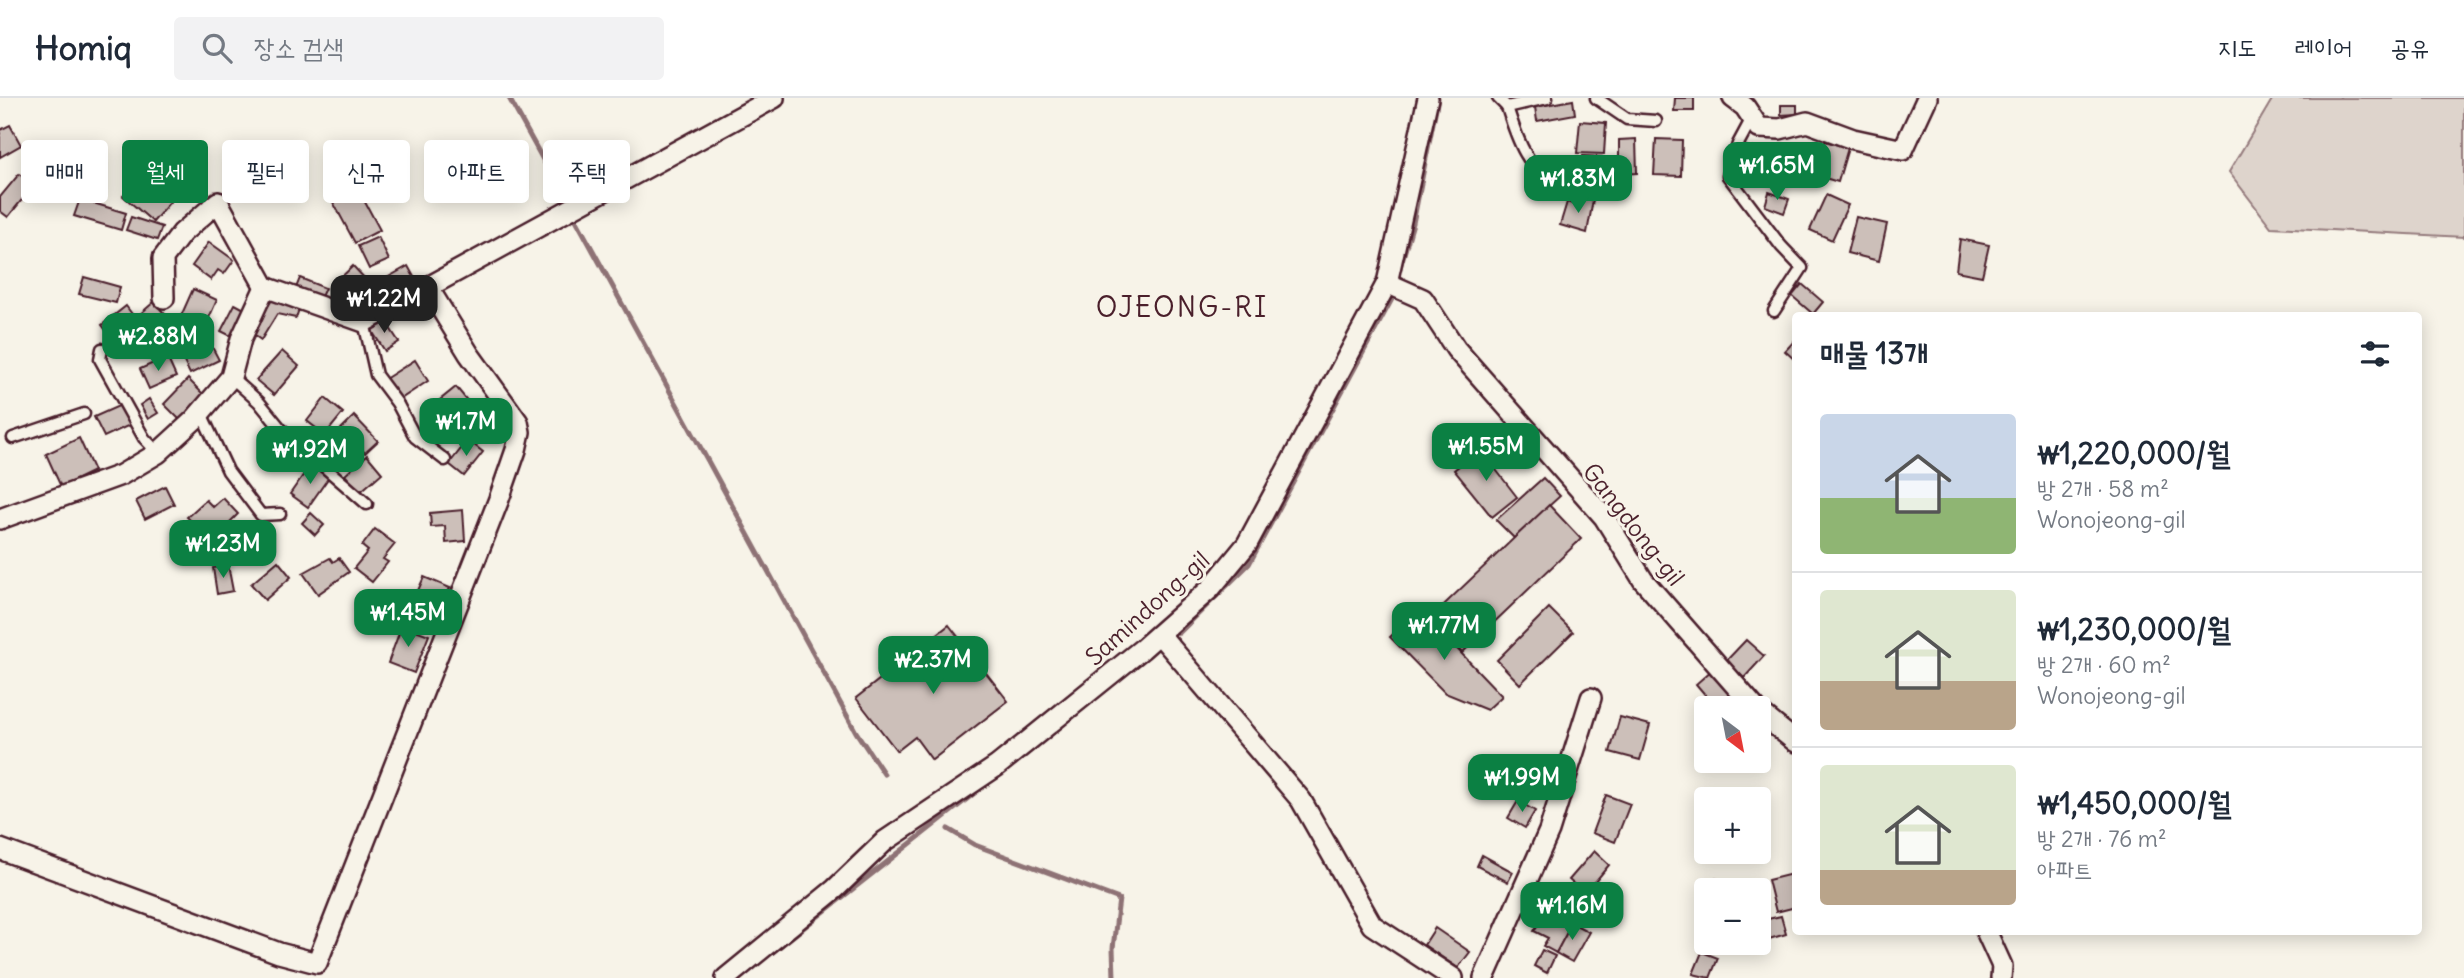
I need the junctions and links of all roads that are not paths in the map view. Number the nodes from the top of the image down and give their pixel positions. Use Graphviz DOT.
graph roads {
  1 [pos="774,98"];
  2 [pos="1428,98"];
  3 [pos="1498,98"];
  4 [pos="1547,98"];
  5 [pos="1596,98"];
  6 [pos="1733,98"];
  7 [pos="1927,98"];
  8 [pos="1507,107"];
  9 [pos="1752,118"];
  10 [pos="1656,121"];
  11 [pos="1561,185"];
  12 [pos="1387,283"];
  13 [pos="265,287"];
  14 [pos="429,289"];
  15 [pos="164,299"];
  16 [pos="1774,311"];
  17 [pos="364,322"];
  18 [pos="102,349"];
  19 [pos="231,377"];
  20 [pos="200,412"];
  21 [pos="84,414"];
  22 [pos="13,438"];
  23 [pos="158,453"];
  24 [pos="445,460"];
  25 [pos="367,504"];
  26 [pos="280,514"];
  27 [pos="0,519"];
  28 [pos="1160,635"];
  29 [pos="1746,696"];
  30 [pos="1591,698"];
  31 [pos="1771,721"];
  32 [pos="1792,739"];
  33 [pos="0,849"];
  34 [pos="1988,935"];
  35 [pos="726,978"];
  36 [pos="1453,978"];
  37 [pos="1484,978"];
  38 [pos="2001,978"];
  1 -- 14 [label="street"];
  2 -- 12 [label="street, Samindong-gil"];
  3 -- 8 [label="lane"];
  4 -- 8 [label="lane"];
  5 -- 10 [label="lane"];
  6 -- 9 [label="street"];
  7 -- 9 [label="street"];
  8 -- 11 [label="lane"];
  9 -- 16 [label="lane"];
  12 -- 28 [label="street, Samindong-gil"];
  12 -- 29 [label="street, Gangdong-gil"];
  13 -- 15 [label="street"];
  13 -- 17 [label="street"];
  13 -- 19 [label="street"];
  14 -- 17 [label="street"];
  14 -- 33 [label="street"];
  17 -- 24 [label="lane"];
  18 -- 23 [label="lane"];
  19 -- 20 [label="street"];
  19 -- 25 [label="lane"];
  20 -- 23 [label="street"];
  20 -- 26 [label="lane"];
  21 -- 22 [label="lane"];
  23 -- 27 [label="street"];
  28 -- 35 [label="street, Samindong-gil"];
  28 -- 36 [label="street"];
  30 -- 37 [label="street"];
  31 -- 32 [label="street, Gangdong-gil"];
  34 -- 38 [label="street"];
}
